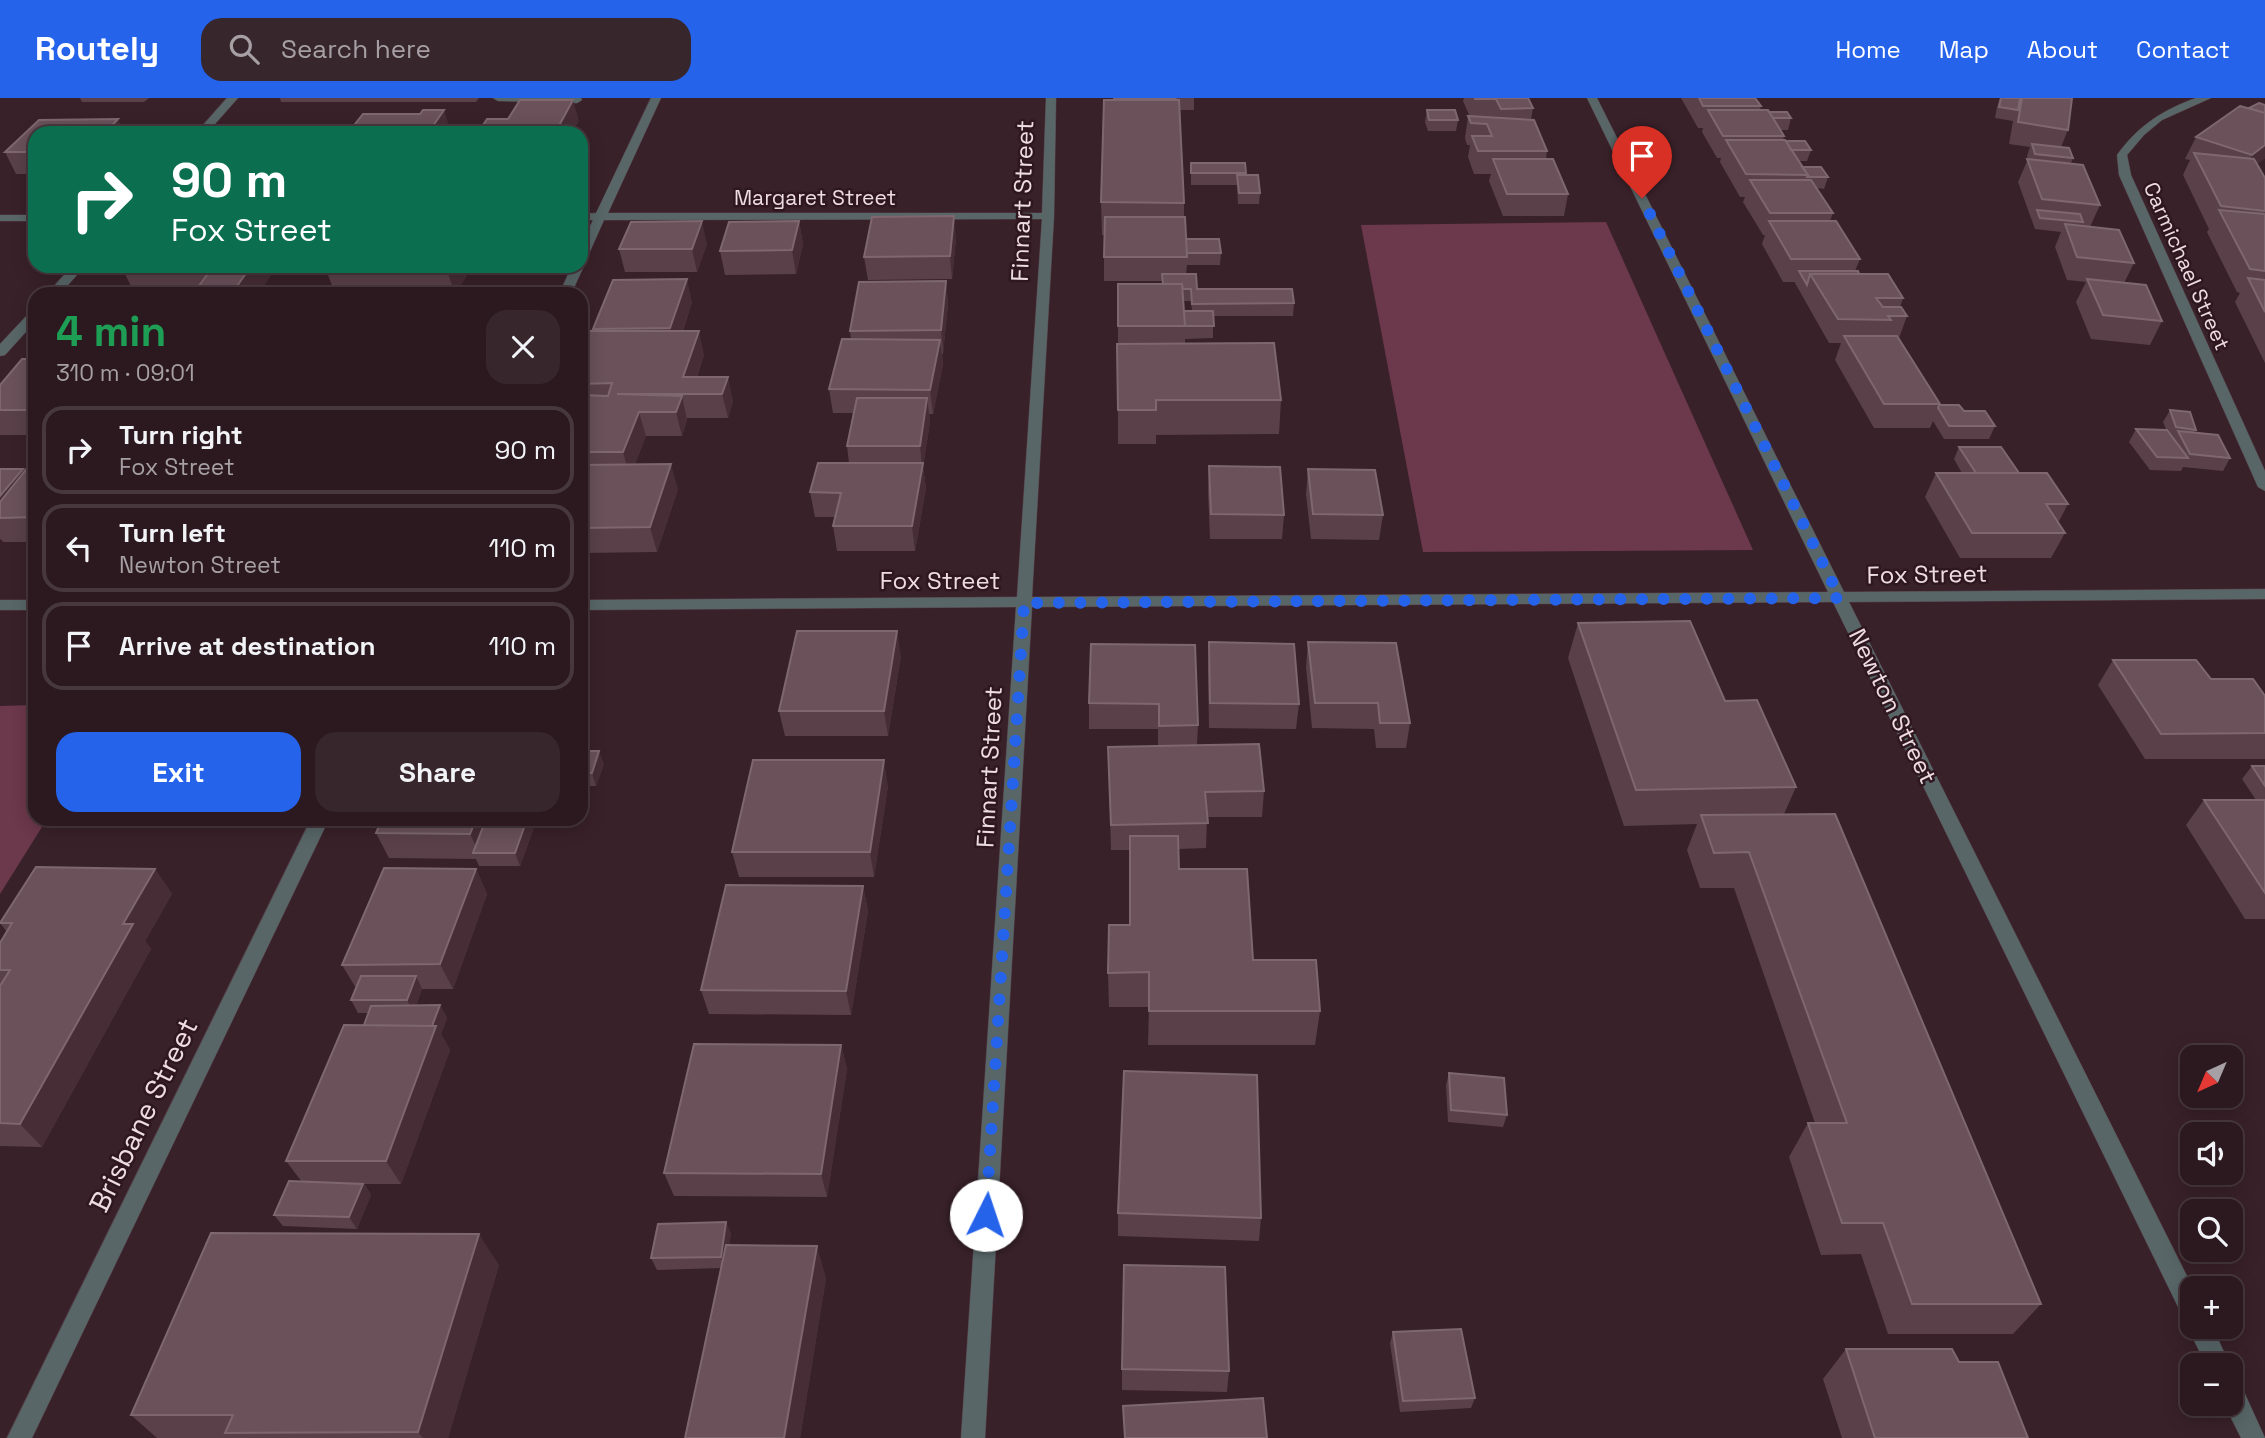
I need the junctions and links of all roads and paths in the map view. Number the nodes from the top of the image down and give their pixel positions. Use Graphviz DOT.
graph roads {
  1 [pos="233,98"];
  2 [pos="498,98"];
  3 [pos="656,98"];
  4 [pos="1051,98"];
  5 [pos="1592,98"];
  6 [pos="2206,98"];
  7 [pos="577,100"];
  8 [pos="207,126"];
  9 [pos="1048,216"];
  10 [pos="588,217"];
  11 [pos="600,217"];
  12 [pos="0,218"];
  13 [pos="28,218"];
  14 [pos="588,243"];
  15 [pos="72,273"];
  16 [pos="60,287"];
  17 [pos="28,322"];
  18 [pos="0,352"];
  19 [pos="2265,487"];
  20 [pos="2265,594"];
  21 [pos="1840,598"];
  22 [pos="1024,603"];
  23 [pos="0,605"];
  24 [pos="588,605"];
  25 [pos="28,606"];
  26 [pos="317,826"];
  27 [pos="2180,1288"];
  28 [pos="2243,1416"];
  29 [pos="19,1438"];
  30 [pos="973,1438"];
  31 [pos="2254,1438"];
  1 -- 8 [label="street"];
  2 -- 7 [label="street"];
  3 -- 11 [label="street"];
  4 -- 9 [label="street, Finnart Street"];
  5 -- 21 [label="street, Newton Street"];
  6 -- 19 [label="street, Carmichael Street"];
  9 -- 11 [label="street, Margaret Street"];
  9 -- 22 [label="street, Finnart Street"];
  10 -- 11 [label="street, Margaret Street"];
  11 -- 14 [label="street"];
  12 -- 13 [label="street"];
  15 -- 16 [label="street"];
  17 -- 18 [label="street"];
  20 -- 21 [label="street, Fox Street"];
  21 -- 22 [label="street, Fox Street"];
  21 -- 27 [label="street, Newton Street"];
  22 -- 24 [label="street, Fox Street"];
  22 -- 30 [label="street, Finnart Street"];
  23 -- 25 [label="street"];
  26 -- 29 [label="street, Brisbane Street"];
  28 -- 31 [label="street"];
}
